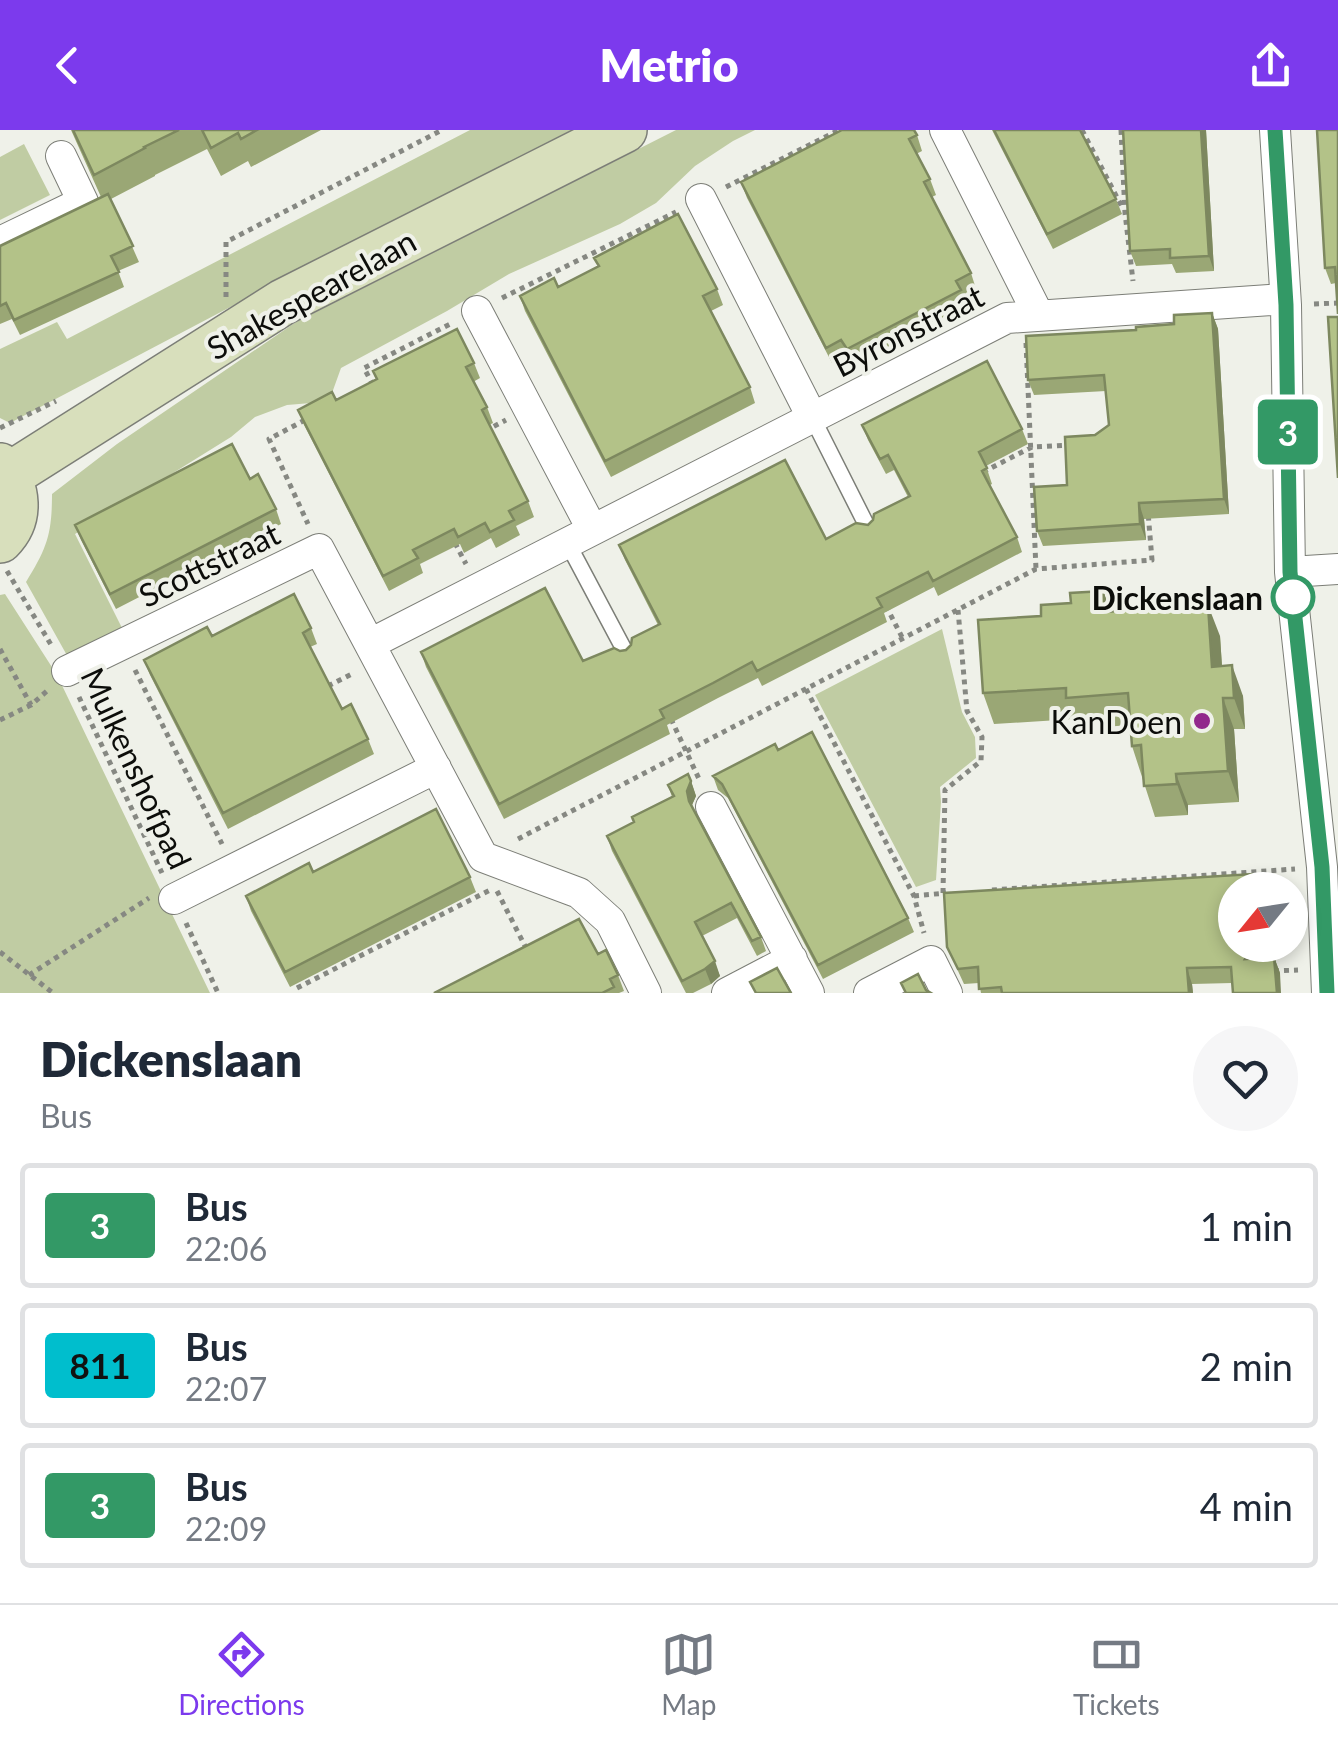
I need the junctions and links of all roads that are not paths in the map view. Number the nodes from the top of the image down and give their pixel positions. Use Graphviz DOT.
graph roads {
  1 [pos="624,130"];
  2 [pos="945,130"];
  3 [pos="1275,130"];
  4 [pos="61,156"];
  5 [pos="701,199"];
  6 [pos="0,242"];
  7 [pos="1286,299"];
  8 [pos="477,311"];
  9 [pos="1031,315"];
  10 [pos="812,417"];
  11 [pos="4,471"];
  12 [pos="870,530"];
  13 [pos="580,536"];
  14 [pos="2,553"];
  15 [pos="1338,568"];
  16 [pos="1290,572"];
  17 [pos="374,652"];
  18 [pos="627,655"];
  19 [pos="67,671"];
  20 [pos="436,768"];
  21 [pos="711,807"];
  22 [pos="1328,872"];
  23 [pos="174,899"];
  24 [pos="792,960"];
  25 [pos="1327,980"];
  26 [pos="646,993"];
  27 [pos="727,993"];
  28 [pos="810,993"];
  29 [pos="869,993"];
  30 [pos="947,993"];
  1 -- 11 [label="street, Shakespearelaan"];
  2 -- 9 [label="street, Byronstraat"];
  3 -- 7 [label="street"];
  4 -- 6 [label="street"];
  5 -- 10 [label="street, Byronstraat"];
  7 -- 9 [label="street, Byronstraat"];
  7 -- 16 [label="street"];
  8 -- 13 [label="street"];
  9 -- 10 [label="street, Byronstraat"];
  10 -- 12 [label="lane"];
  10 -- 13 [label="street, Byronstraat"];
  11 -- 14 [label="street"];
  13 -- 17 [label="street, Byronstraat"];
  13 -- 18 [label="lane"];
  15 -- 16 [label="street"];
  16 -- 22 [label="street"];
  17 -- 19 [label="street, Scottstraat"];
  17 -- 20 [label="street, Scottstraat"];
  20 -- 23 [label="street"];
  20 -- 26 [label="street, Scottstraat"];
  21 -- 24 [label="street"];
  22 -- 25 [label="street"];
  24 -- 27 [label="street"];
  24 -- 28 [label="street"];
  29 -- 30 [label="street"];
}
